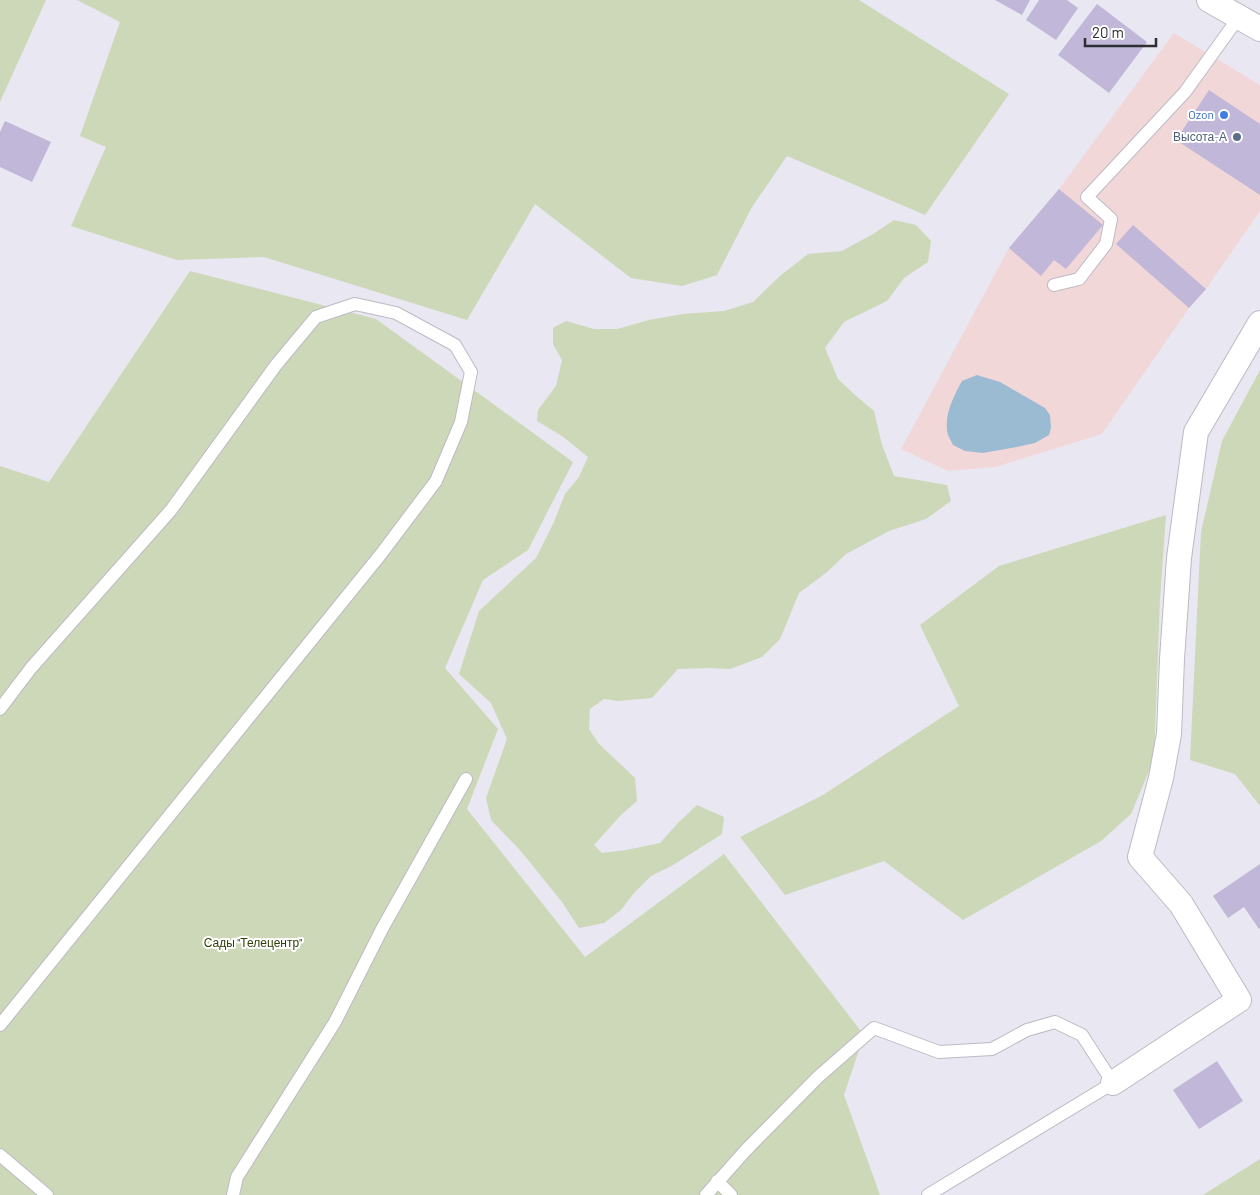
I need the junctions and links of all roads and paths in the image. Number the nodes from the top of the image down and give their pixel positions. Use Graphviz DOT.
graph roads {
  1 [pos="1209,0"];
  2 [pos="1239,17"];
  3 [pos="1260,29"];
  4 [pos="1054,285"];
  5 [pos="1260,323"];
  6 [pos="0,710"];
  7 [pos="466,779"];
  8 [pos="0,1025"];
  9 [pos="1114,1083"];
  10 [pos="0,1155"];
  11 [pos="718,1182"];
  12 [pos="47,1195"];
  13 [pos="233,1195"];
  14 [pos="706,1195"];
  15 [pos="731,1195"];
  16 [pos="928,1195"];
  1 -- 2 [label="street"];
  2 -- 3 [label="street"];
  2 -- 4 [label="lane"];
  5 -- 9 [label="street"];
  6 -- 8 [label="lane"];
  7 -- 13 [label="lane"];
  9 -- 11 [label="lane"];
  9 -- 16 [label="lane"];
  10 -- 12 [label="lane"];
  11 -- 14 [label="lane"];
  11 -- 15 [label="lane"];
}
